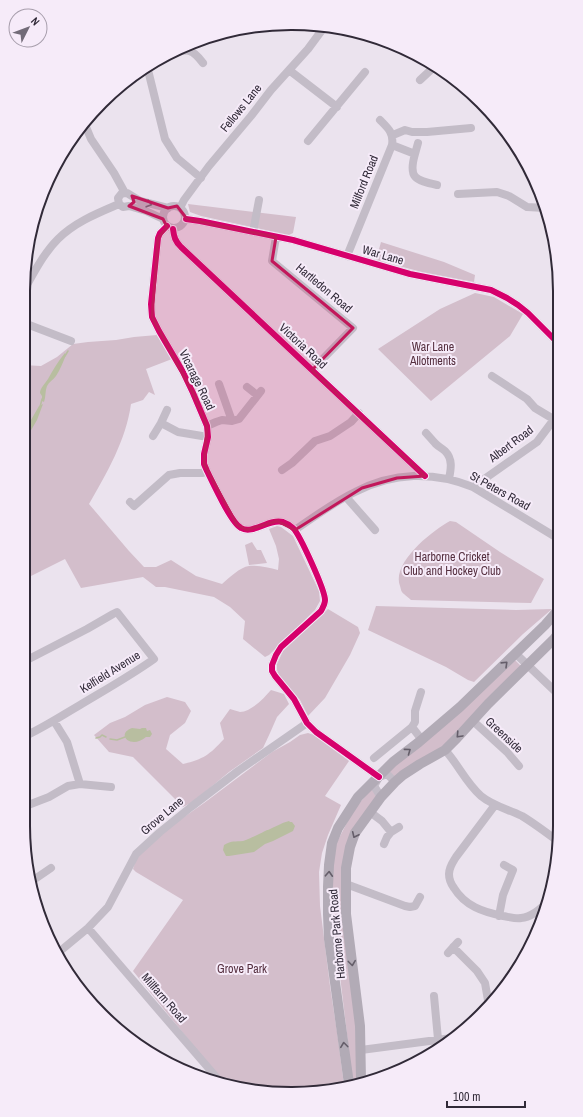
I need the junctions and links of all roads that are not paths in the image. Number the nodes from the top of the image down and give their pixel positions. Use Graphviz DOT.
graph roads {
  1 [pos="321,32"];
  2 [pos="190,51"];
  3 [pos="203,63"];
  4 [pos="289,70"];
  5 [pos="431,70"];
  6 [pos="149,72"];
  7 [pos="365,72"];
  8 [pos="420,80"];
  9 [pos="336,107"];
  10 [pos="380,120"];
  11 [pos="471,128"];
  12 [pos="87,129"];
  13 [pos="392,135"];
  14 [pos="308,141"];
  15 [pos="418,143"];
  16 [pos="392,145"];
  17 [pos="414,154"];
  18 [pos="201,178"];
  19 [pos="432,182"];
  20 [pos="128,194"];
  21 [pos="458,194"];
  22 [pos="259,200"];
  23 [pos="119,204"];
  24 [pos="129,206"];
  25 [pos="168,208"];
  26 [pos="180,208"];
  27 [pos="539,208"];
  28 [pos="186,219"];
  29 [pos="168,225"];
  30 [pos="253,232"];
  31 [pos="276,237"];
  32 [pos="347,256"];
  33 [pos="31,278"];
  34 [pos="30,325"];
  35 [pos="553,338"];
  36 [pos="71,341"];
  37 [pos="312,370"];
  38 [pos="492,376"];
  39 [pos="219,384"];
  40 [pos="247,387"];
  41 [pos="167,410"];
  42 [pos="359,414"];
  43 [pos="553,416"];
  44 [pos="232,421"];
  45 [pos="553,421"];
  46 [pos="161,423"];
  47 [pos="206,426"];
  48 [pos="426,433"];
  49 [pos="154,436"];
  50 [pos="208,436"];
  51 [pos="282,470"];
  52 [pos="207,471"];
  53 [pos="425,476"];
  54 [pos="449,479"];
  55 [pos="474,488"];
  56 [pos="346,497"];
  57 [pos="134,506"];
  58 [pos="295,530"];
  59 [pos="375,530"];
  60 [pos="553,536"];
  61 [pos="553,616"];
  62 [pos="553,640"];
  63 [pos="516,654"];
  64 [pos="30,658"];
  65 [pos="527,665"];
  66 [pos="553,689"];
  67 [pos="421,692"];
  68 [pos="54,721"];
  69 [pos="472,721"];
  70 [pos="307,723"];
  71 [pos="412,728"];
  72 [pos="30,733"];
  73 [pos="422,740"];
  74 [pos="445,750"];
  75 [pos="374,758"];
  76 [pos="520,765"];
  77 [pos="378,777"];
  78 [pos="395,782"];
  79 [pos="80,784"];
  80 [pos="111,787"];
  81 [pos="382,797"];
  82 [pos="30,803"];
  83 [pos="495,804"];
  84 [pos="370,812"];
  85 [pos="552,837"];
  86 [pos="384,844"];
  87 [pos="504,865"];
  88 [pos="51,868"];
  89 [pos="35,879"];
  90 [pos="346,884"];
  91 [pos="420,897"];
  92 [pos="539,911"];
  93 [pos="328,914"];
  94 [pos="346,914"];
  95 [pos="499,916"];
  96 [pos="88,928"];
  97 [pos="453,947"];
  98 [pos="62,950"];
  99 [pos="434,996"];
  100 [pos="488,998"];
  101 [pos="438,1039"];
  102 [pos="443,1039"];
  103 [pos="361,1050"];
  104 [pos="215,1075"];
  105 [pos="361,1077"];
  106 [pos="349,1081"];
  1 -- 4 [label="street, Fellows Lane"];
  2 -- 3 [label="street"];
  4 -- 9 [label="street"];
  4 -- 18 [label="street, Fellows Lane"];
  5 -- 8 [label="street"];
  6 -- 18 [label="street"];
  7 -- 9 [label="street"];
  9 -- 14 [label="street"];
  10 -- 13 [label="street"];
  11 -- 13 [label="street"];
  12 -- 20 [label="street"];
  13 -- 16 [label="street, Milford Road"];
  15 -- 17 [label="street"];
  16 -- 17 [label="street"];
  16 -- 32 [label="street, Milford Road"];
  17 -- 19 [label="street"];
  18 -- 26 [label="street, Fellows Lane"];
  20 -- 23 [label="street"];
  20 -- 24 [label="street"];
  20 -- 25 [label="street, one-way"];
  21 -- 27 [label="street"];
  22 -- 30 [label="street"];
  23 -- 24 [label="street"];
  23 -- 33 [label="street"];
  24 -- 29 [label="street"];
  25 -- 26 [label="street"];
  25 -- 29 [label="street"];
  26 -- 28 [label="street"];
  28 -- 29 [label="street"];
  28 -- 30 [label="street, War Lane"];
  29 -- 37 [label="street, Victoria Road"];
  29 -- 47 [label="street, Vicarage Road"];
  30 -- 31 [label="street, War Lane"];
  31 -- 32 [label="street, War Lane"];
  31 -- 37 [label="street, Hartledon Road"];
  32 -- 35 [label="street, War Lane"];
  34 -- 36 [label="street"];
  37 -- 42 [label="street, Victoria Road"];
  38 -- 43 [label="street"];
  39 -- 44 [label="street"];
  40 -- 44 [label="street"];
  41 -- 46 [label="street"];
  42 -- 51 [label="street"];
  42 -- 53 [label="street, Victoria Road"];
  44 -- 47 [label="street"];
  45 -- 55 [label="street, Albert Road"];
  46 -- 49 [label="street"];
  46 -- 50 [label="street"];
  47 -- 50 [label="street, Vicarage Road"];
  48 -- 54 [label="street"];
  50 -- 52 [label="street, Vicarage Road"];
  52 -- 57 [label="street"];
  52 -- 58 [label="street, Vicarage Road"];
  53 -- 54 [label="street, St Peters Road"];
  53 -- 56 [label="street, St Peters Road"];
  54 -- 55 [label="street, St Peters Road"];
  55 -- 60 [label="street, St Peters Road"];
  56 -- 58 [label="street, St Peters Road"];
  56 -- 59 [label="street"];
  58 -- 70 [label="street"];
  61 -- 63 [label="main road, Harborne Park Road"];
  62 -- 65 [label="main road, Harborne Park Road"];
  63 -- 65 [label="street"];
  73 -- 63 [label="main road, Harborne Park Road, one-way"];
  64 -- 68 [label="street, Kelfield Avenue"];
  65 -- 66 [label="street"];
  65 -- 69 [label="main road, Harborne Park Road"];
  67 -- 71 [label="street"];
  68 -- 72 [label="street, Kelfield Avenue"];
  68 -- 79 [label="street"];
  69 -- 74 [label="main road, Harborne Park Road, one-way"];
  69 -- 76 [label="street, Greenside"];
  70 -- 77 [label="street"];
  70 -- 96 [label="street, Grove Lane"];
  71 -- 73 [label="street"];
  71 -- 75 [label="street"];
  77 -- 73 [label="main road, Harborne Park Road, one-way"];
  74 -- 78 [label="main road, Harborne Park Road"];
  74 -- 83 [label="street"];
  77 -- 78 [label="street"];
  77 -- 81 [label="street"];
  93 -- 77 [label="main road, Harborne Park Road, one-way"];
  78 -- 81 [label="main road, Harborne Park Road"];
  79 -- 80 [label="street"];
  79 -- 82 [label="street"];
  81 -- 84 [label="main road, Harborne Park Road"];
  83 -- 85 [label="street"];
  83 -- 95 [label="street"];
  84 -- 86 [label="street"];
  84 -- 90 [label="main road, Harborne Park Road, one-way"];
  87 -- 95 [label="street"];
  88 -- 89 [label="street"];
  90 -- 91 [label="street"];
  90 -- 94 [label="main road, Harborne Park Road"];
  92 -- 95 [label="street"];
  93 -- 94 [label="main road"];
  106 -- 93 [label="main road, Harborne Park Road, one-way"];
  94 -- 103 [label="main road, Harborne Park Road, one-way"];
  96 -- 98 [label="street, Grove Lane"];
  96 -- 104 [label="street, Millfarm Road"];
  97 -- 100 [label="street"];
  99 -- 101 [label="street"];
  101 -- 102 [label="street"];
  101 -- 103 [label="street"];
  103 -- 105 [label="main road, Harborne Park Road"];
}
